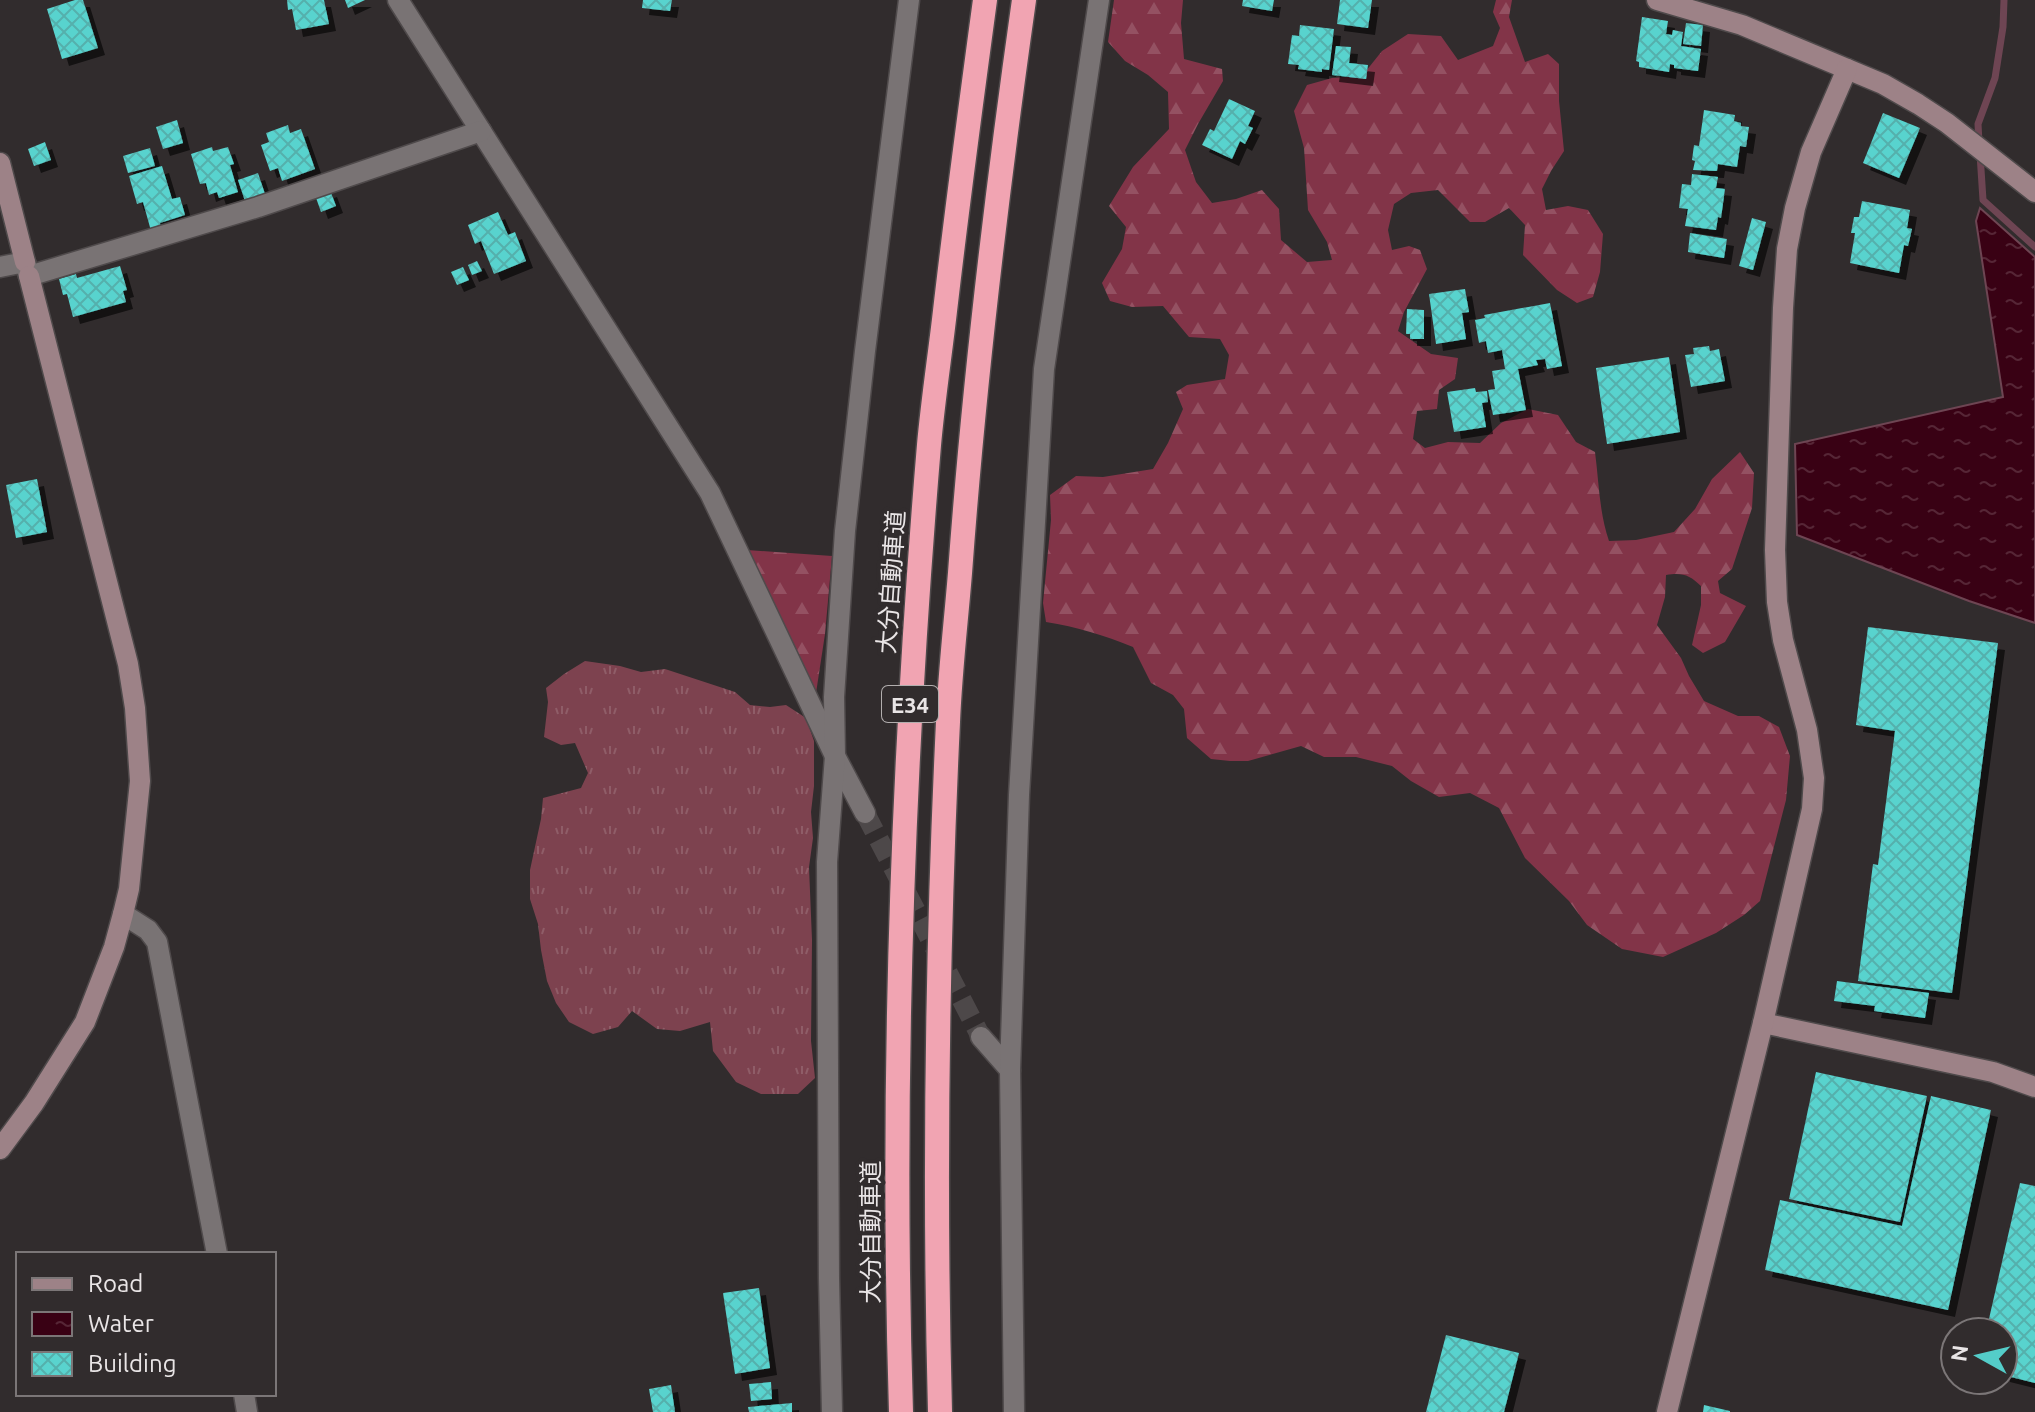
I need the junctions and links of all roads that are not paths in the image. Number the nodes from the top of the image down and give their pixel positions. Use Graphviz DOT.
graph roads {
  1 [pos="398,0"];
  2 [pos="909,0"];
  3 [pos="985,0"];
  4 [pos="1024,0"];
  5 [pos="1099,0"];
  6 [pos="1657,0"];
  7 [pos="1847,69"];
  8 [pos="481,131"];
  9 [pos="0,163"];
  10 [pos="2035,192"];
  11 [pos="0,267"];
  12 [pos="27,269"];
  13 [pos="835,756"];
  14 [pos="865,813"];
  15 [pos="123,914"];
  16 [pos="1763,1023"];
  17 [pos="981,1037"];
  18 [pos="1010,1070"];
  19 [pos="2035,1087"];
  20 [pos="0,1149"];
  21 [pos="217,1252"];
  22 [pos="832,1412"];
  23 [pos="901,1412"];
  24 [pos="940,1412"];
  25 [pos="1014,1412"];
  26 [pos="1667,1412"];
  1 -- 8 [label="street"];
  2 -- 13 [label="street"];
  3 -- 23 [label="highway, 大分自動車道 / E34"];
  4 -- 24 [label="highway, E34"];
  5 -- 18 [label="street"];
  6 -- 7 [label="street"];
  7 -- 10 [label="street"];
  7 -- 16 [label="street"];
  8 -- 12 [label="street"];
  8 -- 13 [label="street"];
  9 -- 12 [label="street"];
  11 -- 12 [label="street"];
  12 -- 15 [label="street"];
  13 -- 14 [label="street"];
  13 -- 22 [label="street"];
  15 -- 20 [label="street"];
  15 -- 21 [label="street"];
  16 -- 19 [label="street"];
  16 -- 26 [label="street"];
  17 -- 18 [label="street"];
  18 -- 25 [label="street"];
}
